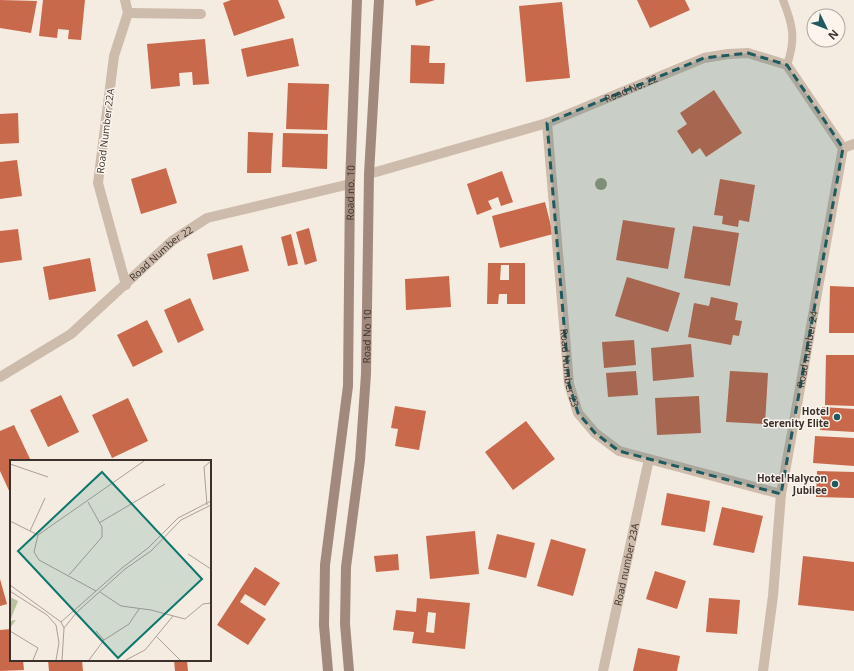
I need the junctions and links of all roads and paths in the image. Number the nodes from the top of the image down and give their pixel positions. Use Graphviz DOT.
graph roads {
  1 [pos="126,0"];
  2 [pos="357,0"];
  3 [pos="379,0"];
  4 [pos="783,0"];
  5 [pos="128,13"];
  6 [pos="202,14"];
  7 [pos="787,65"];
  8 [pos="547,123"];
  9 [pos="854,144"];
  10 [pos="843,148"];
  11 [pos="369,174"];
  12 [pos="350,184"];
  13 [pos="126,285"];
  14 [pos="0,377"];
  15 [pos="649,459"];
  16 [pos="781,494"];
  17 [pos="328,671"];
  18 [pos="349,671"];
  19 [pos="603,671"];
  20 [pos="763,671"];
  1 -- 5 [label="street, Road Number 22A"];
  2 -- 12 [label="main road, Road no. 10"];
  3 -- 11 [label="main road, Road No 10"];
  4 -- 7 [label="lane"];
  5 -- 6 [label="street"];
  5 -- 13 [label="street, Road Number 22A"];
  7 -- 8 [label="street, Road No. 22"];
  7 -- 10 [label="street"];
  8 -- 11 [label="street, Road No. 22"];
  8 -- 15 [label="street, Road Number 23"];
  9 -- 10 [label="street"];
  10 -- 16 [label="street, Road number 24"];
  11 -- 18 [label="main road, Road No 10"];
  12 -- 13 [label="street, Road Number 22"];
  12 -- 17 [label="main road, Road no. 10"];
  13 -- 14 [label="street, Road Number 22"];
  15 -- 16 [label="street, Road Number 23"];
  15 -- 19 [label="street, Road number 23A"];
  16 -- 20 [label="street, Road number 24"];
}
